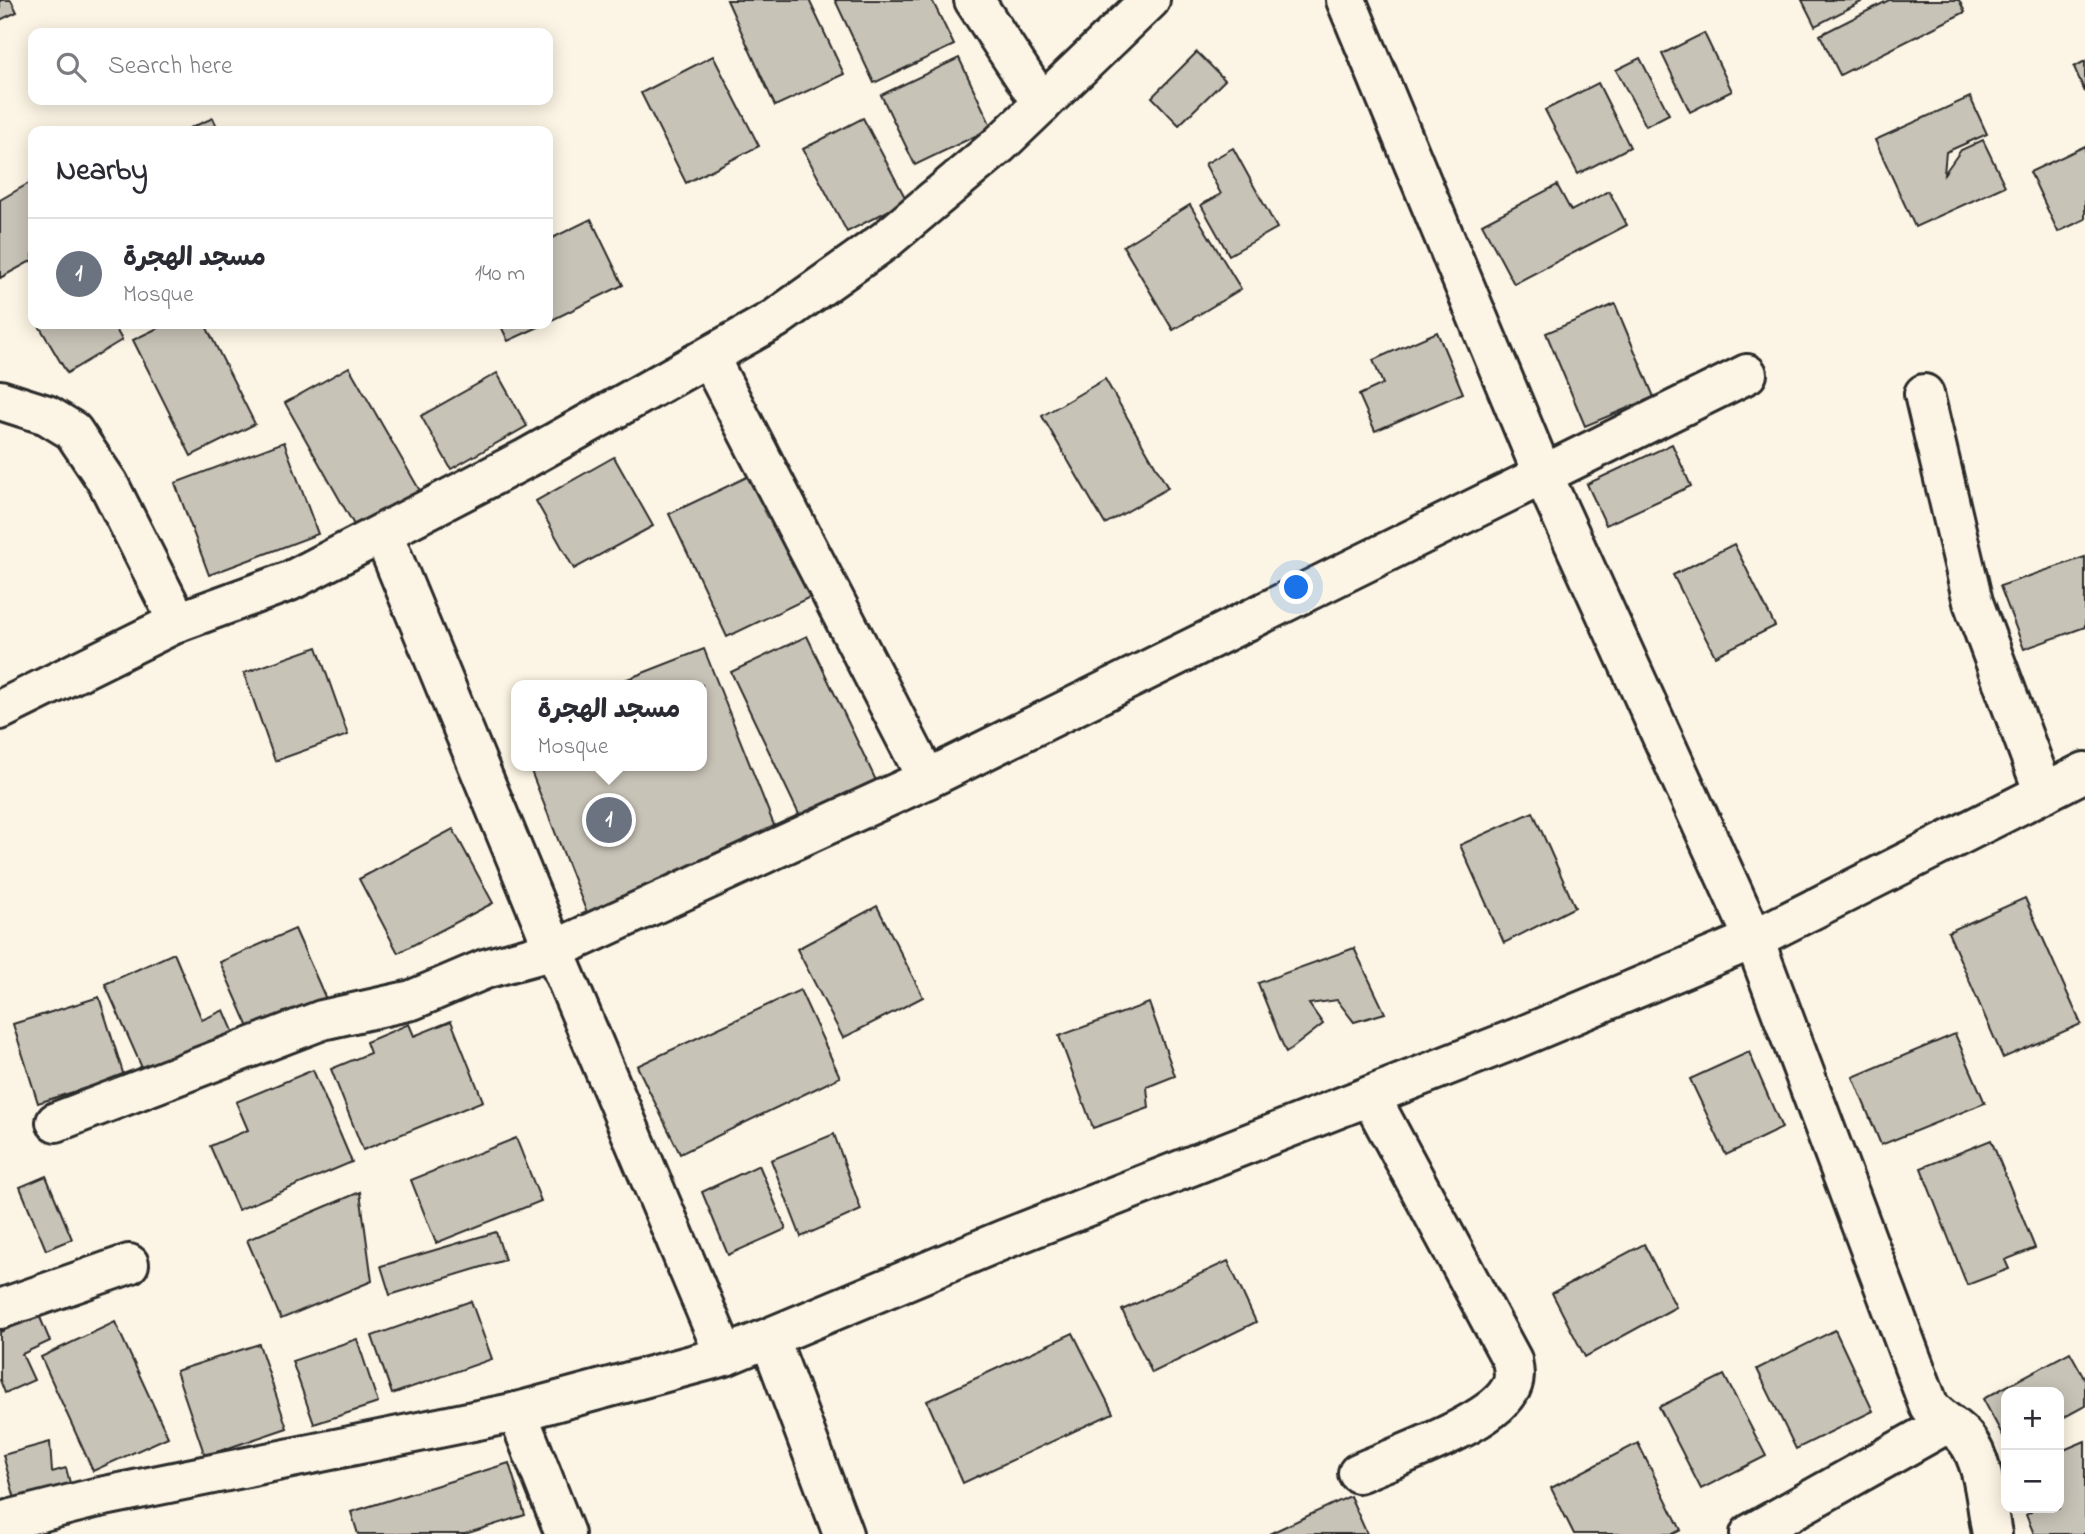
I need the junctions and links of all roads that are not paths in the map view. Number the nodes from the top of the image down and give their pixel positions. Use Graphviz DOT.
graph roads {
  1 [pos="974,0"];
  2 [pos="1150,0"];
  3 [pos="1346,0"];
  4 [pos="1042,104"];
  5 [pos="709,356"];
  6 [pos="1747,374"];
  7 [pos="1924,394"];
  8 [pos="0,400"];
  9 [pos="1543,475"];
  10 [pos="383,534"];
  11 [pos="178,622"];
  12 [pos="0,710"];
  13 [pos="2085,772"];
  14 [pos="927,779"];
  15 [pos="2044,793"];
  16 [pos="1754,939"];
  17 [pos="554,950"];
  18 [pos="1370,1096"];
  19 [pos="56,1122"];
  20 [pos="129,1264"];
  21 [pos="0,1309"];
  22 [pos="770,1339"];
  23 [pos="725,1356"];
  24 [pos="517,1412"];
  25 [pos="1946,1424"];
  26 [pos="1358,1473"];
  27 [pos="0,1522"];
  28 [pos="565,1534"];
  29 [pos="843,1534"];
  30 [pos="1750,1534"];
  31 [pos="1992,1534"];
  1 -- 4 [label="street"];
  2 -- 4 [label="street"];
  3 -- 9 [label="street"];
  4 -- 5 [label="street"];
  5 -- 10 [label="street"];
  5 -- 14 [label="street"];
  6 -- 9 [label="street"];
  7 -- 15 [label="street"];
  8 -- 11 [label="street"];
  9 -- 14 [label="street"];
  9 -- 16 [label="street"];
  10 -- 11 [label="street"];
  10 -- 17 [label="street"];
  11 -- 12 [label="street"];
  13 -- 15 [label="street"];
  14 -- 17 [label="street"];
  15 -- 16 [label="street"];
  16 -- 18 [label="street"];
  16 -- 25 [label="street"];
  17 -- 19 [label="street"];
  17 -- 23 [label="street"];
  18 -- 22 [label="street"];
  18 -- 26 [label="street"];
  20 -- 21 [label="street"];
  22 -- 23 [label="street"];
  22 -- 29 [label="street"];
  23 -- 24 [label="street"];
  24 -- 27 [label="street"];
  24 -- 28 [label="street"];
  25 -- 30 [label="street"];
  25 -- 31 [label="street"];
}
